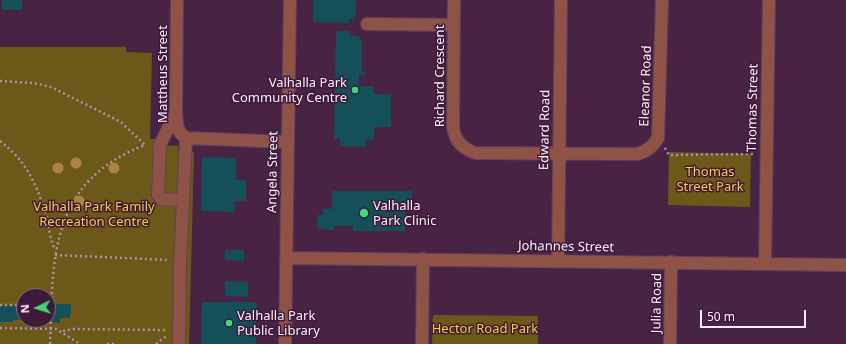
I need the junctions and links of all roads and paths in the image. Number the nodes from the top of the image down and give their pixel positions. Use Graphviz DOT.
graph roads {
  1 [pos="177,0"];
  2 [pos="290,0"];
  3 [pos="454,0"];
  4 [pos="561,0"];
  5 [pos="662,0"];
  6 [pos="769,0"];
  7 [pos="367,24"];
  8 [pos="454,25"];
  9 [pos="0,81"];
  10 [pos="176,112"];
  11 [pos="186,138"];
  12 [pos="658,138"];
  13 [pos="0,141"];
  14 [pos="288,142"];
  15 [pos="145,145"];
  16 [pos="160,149"];
  17 [pos="559,153"];
  18 [pos="767,154"];
  19 [pos="183,200"];
  20 [pos="55,250"];
  21 [pos="55,255"];
  22 [pos="286,258"];
  23 [pos="423,259"];
  24 [pos="558,261"];
  25 [pos="671,262"];
  26 [pos="765,263"];
  27 [pos="180,264"];
  28 [pos="846,265"];
  29 [pos="51,288"];
  30 [pos="0,305"];
  31 [pos="16,305"];
  32 [pos="0,328"];
  33 [pos="50,328"];
  34 [pos="165,330"];
  35 [pos="179,330"];
  36 [pos="63,331"];
  37 [pos="50,344"];
  38 [pos="80,344"];
  39 [pos="107,344"];
  40 [pos="116,344"];
  41 [pos="156,344"];
  42 [pos="179,344"];
  43 [pos="285,344"];
  44 [pos="422,344"];
  45 [pos="670,344"];
  1 -- 10 [label="street, Mattheus Street"];
  2 -- 14 [label="street, Angela Street"];
  3 -- 8 [label="street, Richard Crescent"];
  4 -- 17 [label="street, Edward Road"];
  5 -- 12 [label="street, Eleanor Road"];
  6 -- 18 [label="street, Thomas Street"];
  7 -- 8 [label="street"];
  8 -- 17 [label="street, Richard Crescent"];
  9 -- 15 [label="path"];
  10 -- 11 [label="street, Mattheus Street"];
  10 -- 16 [label="street"];
  11 -- 14 [label="street"];
  11 -- 19 [label="street"];
  12 -- 17 [label="street, Eleanor Road"];
  12 -- 18 [label="path"];
  13 -- 20 [label="path"];
  14 -- 22 [label="street, Angela Street"];
  15 -- 16 [label="path"];
  15 -- 20 [label="path"];
  16 -- 19 [label="street"];
  17 -- 24 [label="street, Edward Road"];
  18 -- 26 [label="street, Thomas Street"];
  19 -- 27 [label="street"];
  20 -- 21 [label="path"];
  21 -- 27 [label="path"];
  21 -- 29 [label="path"];
  22 -- 23 [label="street, Johannes Street"];
  22 -- 43 [label="street, Angela Street"];
  23 -- 24 [label="street, Johannes Street"];
  23 -- 44 [label="street"];
  24 -- 25 [label="street, Johannes Street"];
  25 -- 26 [label="street, Johannes Street"];
  25 -- 45 [label="street, Julia Road"];
  26 -- 28 [label="street, Johannes Street"];
  27 -- 35 [label="street"];
  30 -- 31 [label="path"];
  32 -- 36 [label="path"];
  33 -- 37 [label="path"];
  34 -- 35 [label="path"];
  34 -- 36 [label="path"];
  34 -- 41 [label="path"];
  35 -- 42 [label="street"];
  36 -- 38 [label="path"];
  39 -- 40 [label="path"];
}
